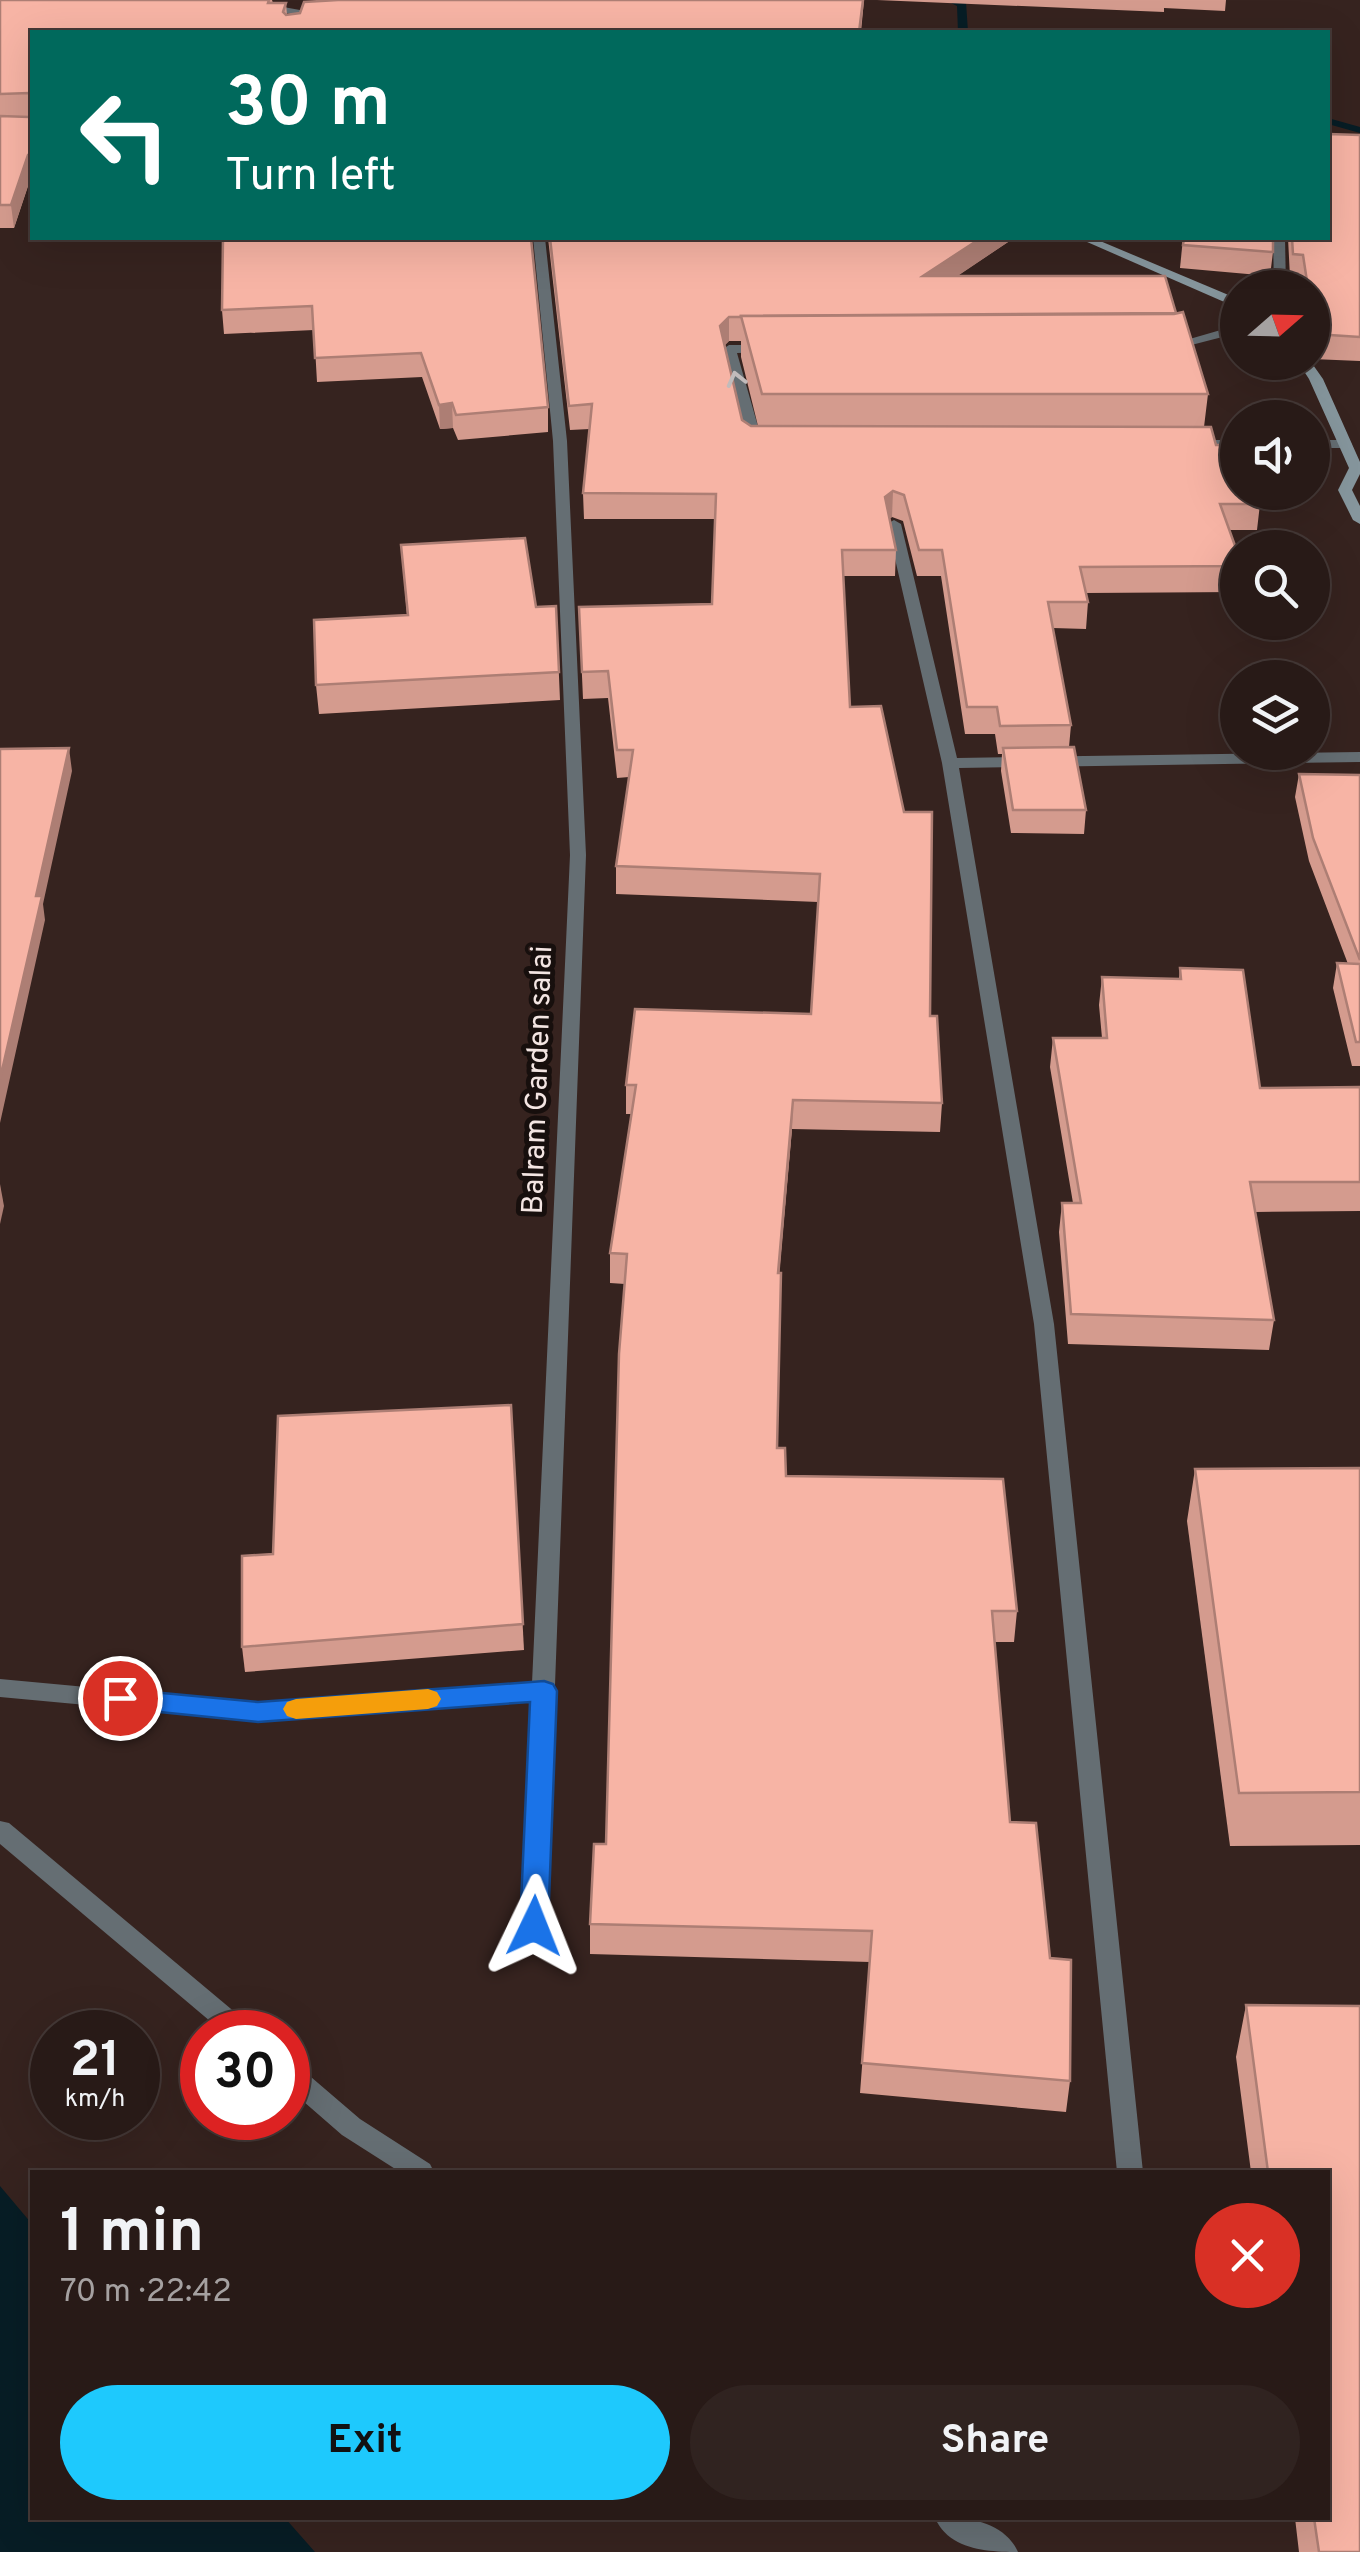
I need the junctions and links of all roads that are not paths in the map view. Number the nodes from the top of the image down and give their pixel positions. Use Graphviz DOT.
graph roads {
  1 [pos="246,6"];
  2 [pos="294,30"];
  3 [pos="540,240"];
  4 [pos="1089,240"];
  5 [pos="1279,240"];
  6 [pos="1280,270"];
  7 [pos="1220,294"];
  8 [pos="1220,333"];
  9 [pos="1150,348"];
  10 [pos="786,349"];
  11 [pos="1313,380"];
  12 [pos="772,444"];
  13 [pos="1179,444"];
  14 [pos="1220,444"];
  15 [pos="1330,444"];
  16 [pos="1345,444"];
  17 [pos="1358,469"];
  18 [pos="1360,520"];
  19 [pos="894,524"];
  20 [pos="1360,758"];
  21 [pos="950,763"];
  22 [pos="0,1688"];
  23 [pos="544,1691"];
  24 [pos="0,1830"];
  25 [pos="534,1926"];
  26 [pos="214,2010"];
  27 [pos="310,2092"];
  28 [pos="418,2170"];
  29 [pos="1130,2170"];
  30 [pos="953,2520"];
  31 [pos="1002,2552"];
  1 -- 2 [label="street"];
  3 -- 23 [label="street, Balram Garden salai"];
  4 -- 7 [label="main road"];
  5 -- 6 [label="street"];
  8 -- 9 [label="street"];
  12 -- 10 [label="street, one-way"];
  11 -- 16 [label="main road"];
  13 -- 14 [label="street"];
  15 -- 16 [label="street"];
  16 -- 17 [label="main road"];
  17 -- 18 [label="main road"];
  19 -- 21 [label="street"];
  20 -- 21 [label="street"];
  21 -- 29 [label="street"];
  22 -- 23 [label="street"];
  23 -- 25 [label="street, Balram Garden salai"];
  24 -- 26 [label="street"];
  27 -- 28 [label="street"];
  30 -- 31 [label="street"];
}
